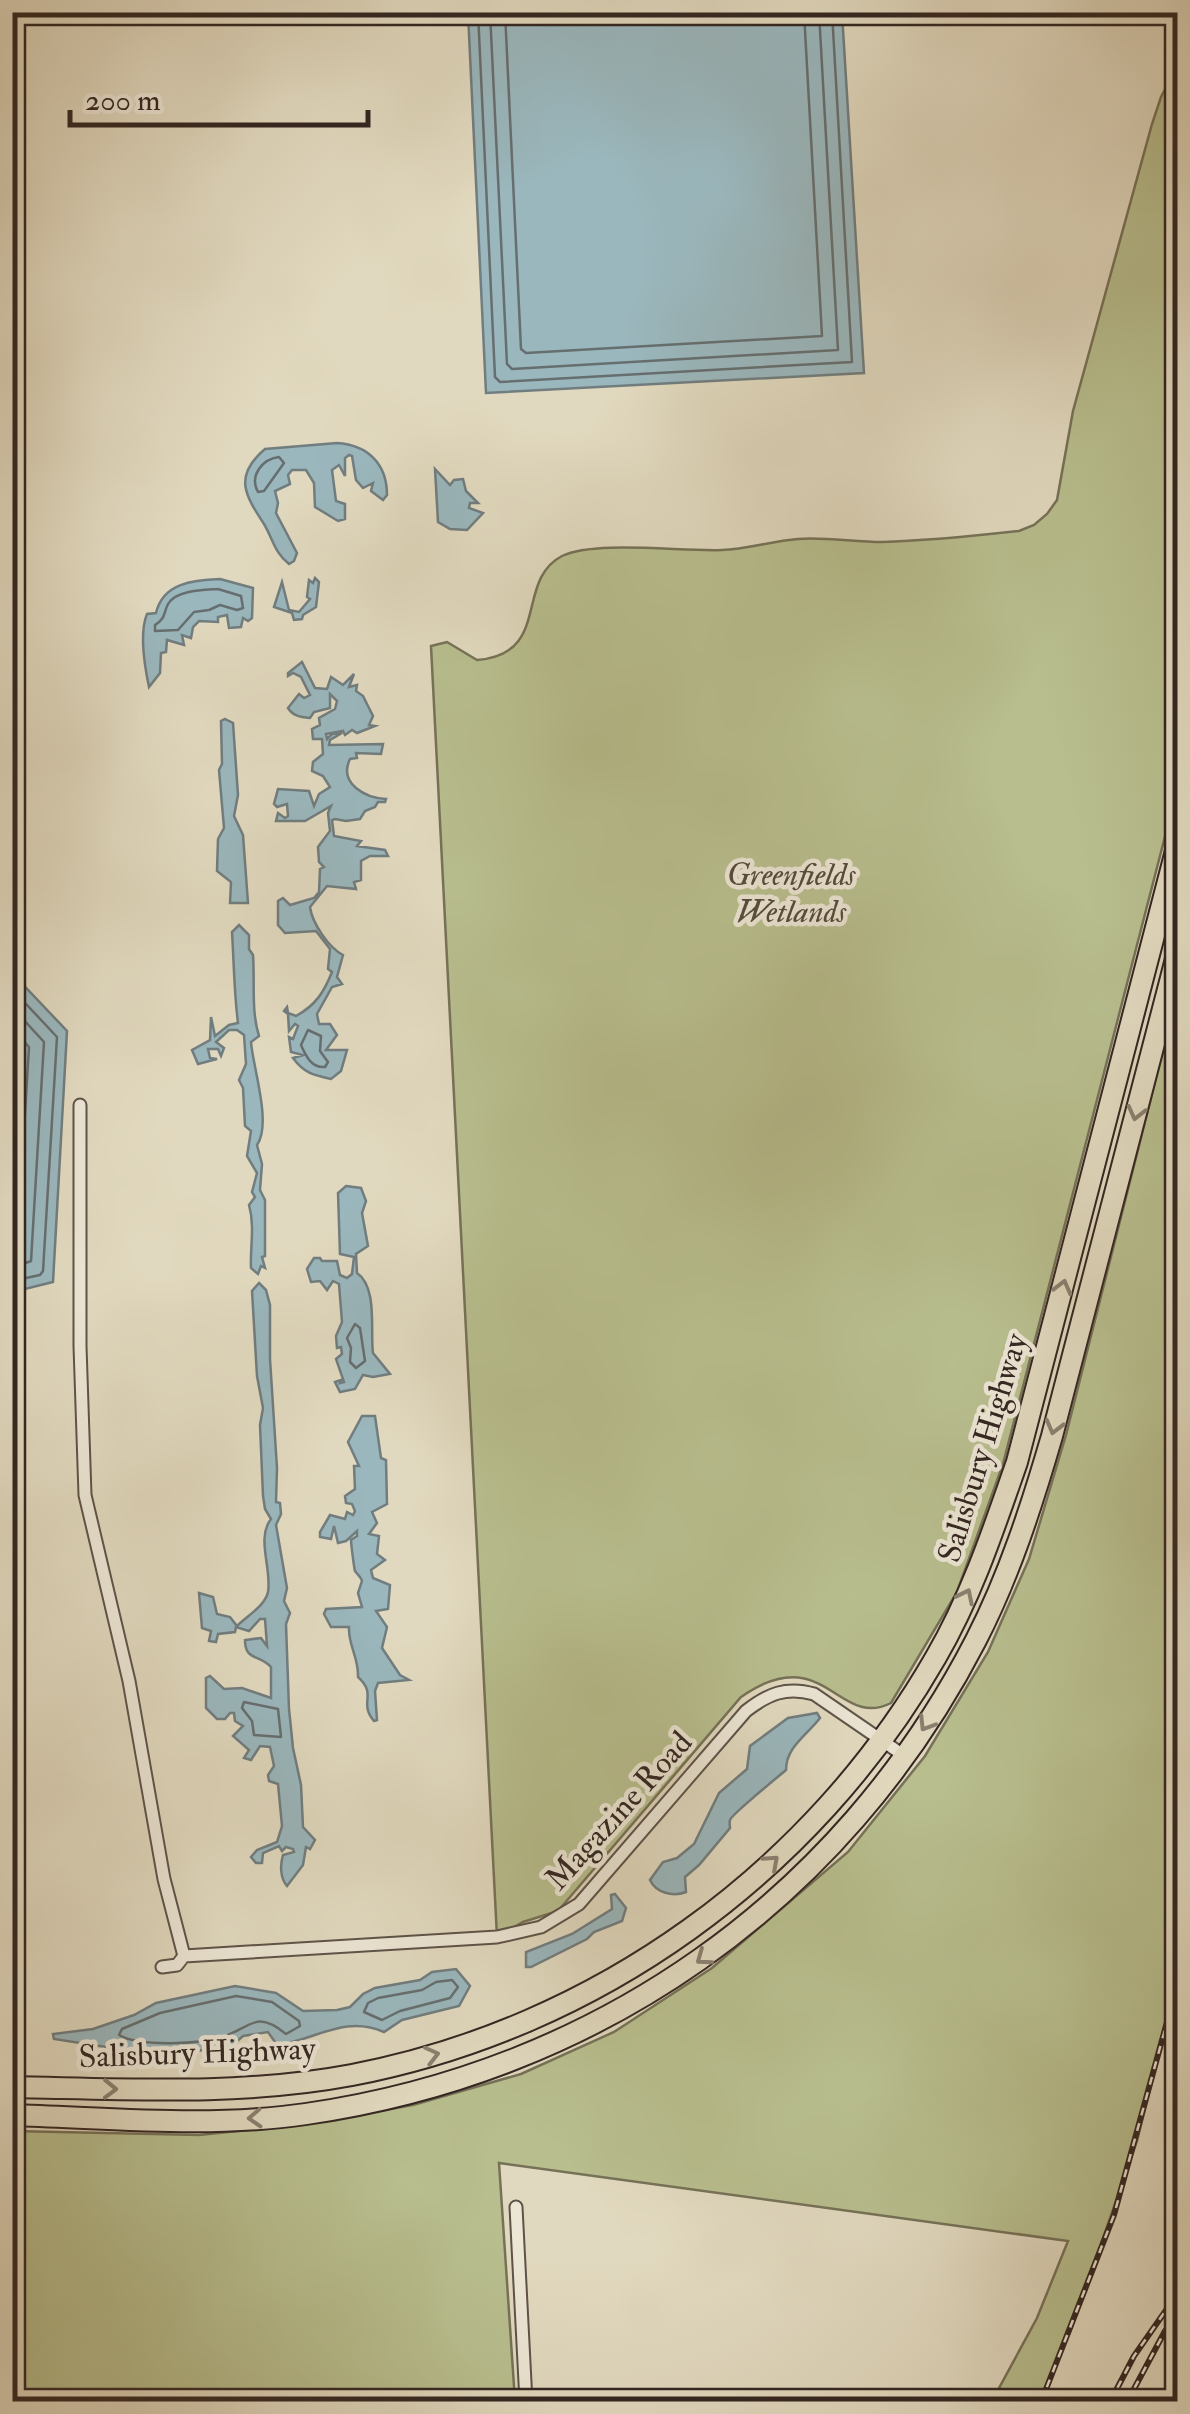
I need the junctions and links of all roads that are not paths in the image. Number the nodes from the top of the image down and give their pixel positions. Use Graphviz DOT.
graph roads {
  1 [pos="1178,843"];
  2 [pos="1178,950"];
  3 [pos="80,1105"];
  4 [pos="882,1741"];
  5 [pos="906,1757"];
  6 [pos="184,1956"];
  7 [pos="162,1967"];
  8 [pos="12,2088"];
  9 [pos="12,2116"];
  10 [pos="516,2207"];
  11 [pos="526,2402"];
  4 -- 1 [label="highway, Salisbury Highway, one-way"];
  2 -- 5 [label="highway, Salisbury Highway, one-way"];
  3 -- 6 [label="street"];
  4 -- 5 [label="street, Magazine Road"];
  4 -- 6 [label="street, Magazine Road"];
  8 -- 4 [label="highway, Salisbury Highway, one-way"];
  5 -- 9 [label="highway, Salisbury Highway, one-way"];
  6 -- 7 [label="street, Magazine Road"];
  10 -- 11 [label="street"];
}
